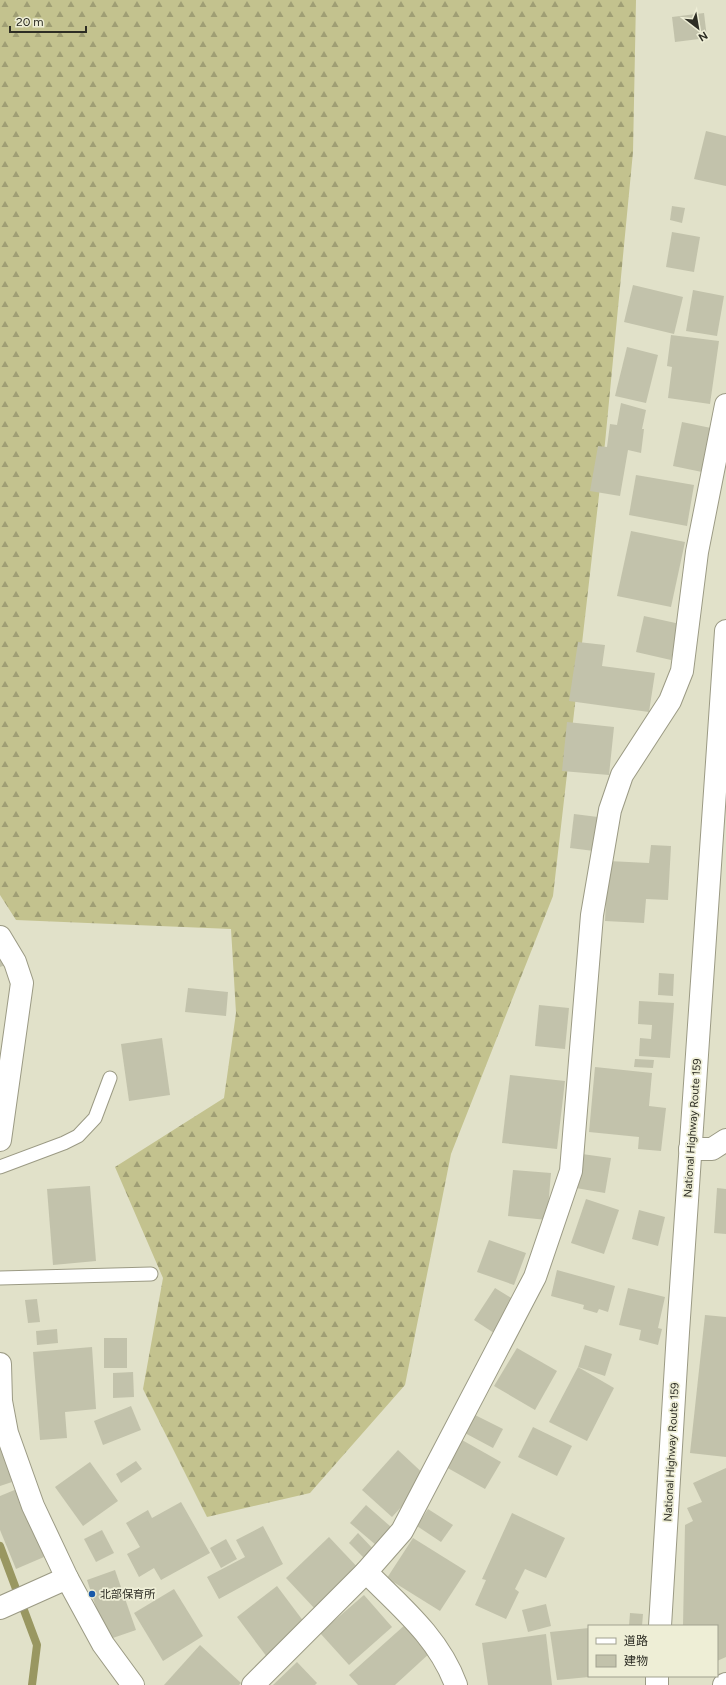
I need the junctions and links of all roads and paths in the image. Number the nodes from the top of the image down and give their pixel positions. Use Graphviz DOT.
graph roads {
  1 [pos="726,404"];
  2 [pos="726,631"];
  3 [pos="0,937"];
  4 [pos="110,1078"];
  5 [pos="0,1140"];
  6 [pos="726,1140"];
  7 [pos="690,1149"];
  8 [pos="0,1167"];
  9 [pos="151,1274"];
  10 [pos="0,1278"];
  11 [pos="0,1364"];
  12 [pos="366,1572"];
  13 [pos="67,1578"];
  14 [pos="8,1604"];
  15 [pos="660,1625"];
  16 [pos="133,1685"];
  17 [pos="252,1685"];
  18 [pos="456,1685"];
  1 -- 12 [label="main road"];
  2 -- 7 [label="main road, National Highway Route 159"];
  3 -- 5 [label="main road"];
  4 -- 8 [label="lane"];
  6 -- 7 [label="main road"];
  7 -- 15 [label="main road, National Highway Route 159"];
  9 -- 10 [label="lane"];
  11 -- 13 [label="main road"];
  12 -- 17 [label="main road"];
  12 -- 18 [label="main road"];
  13 -- 14 [label="main road"];
  13 -- 16 [label="main road"];
}
